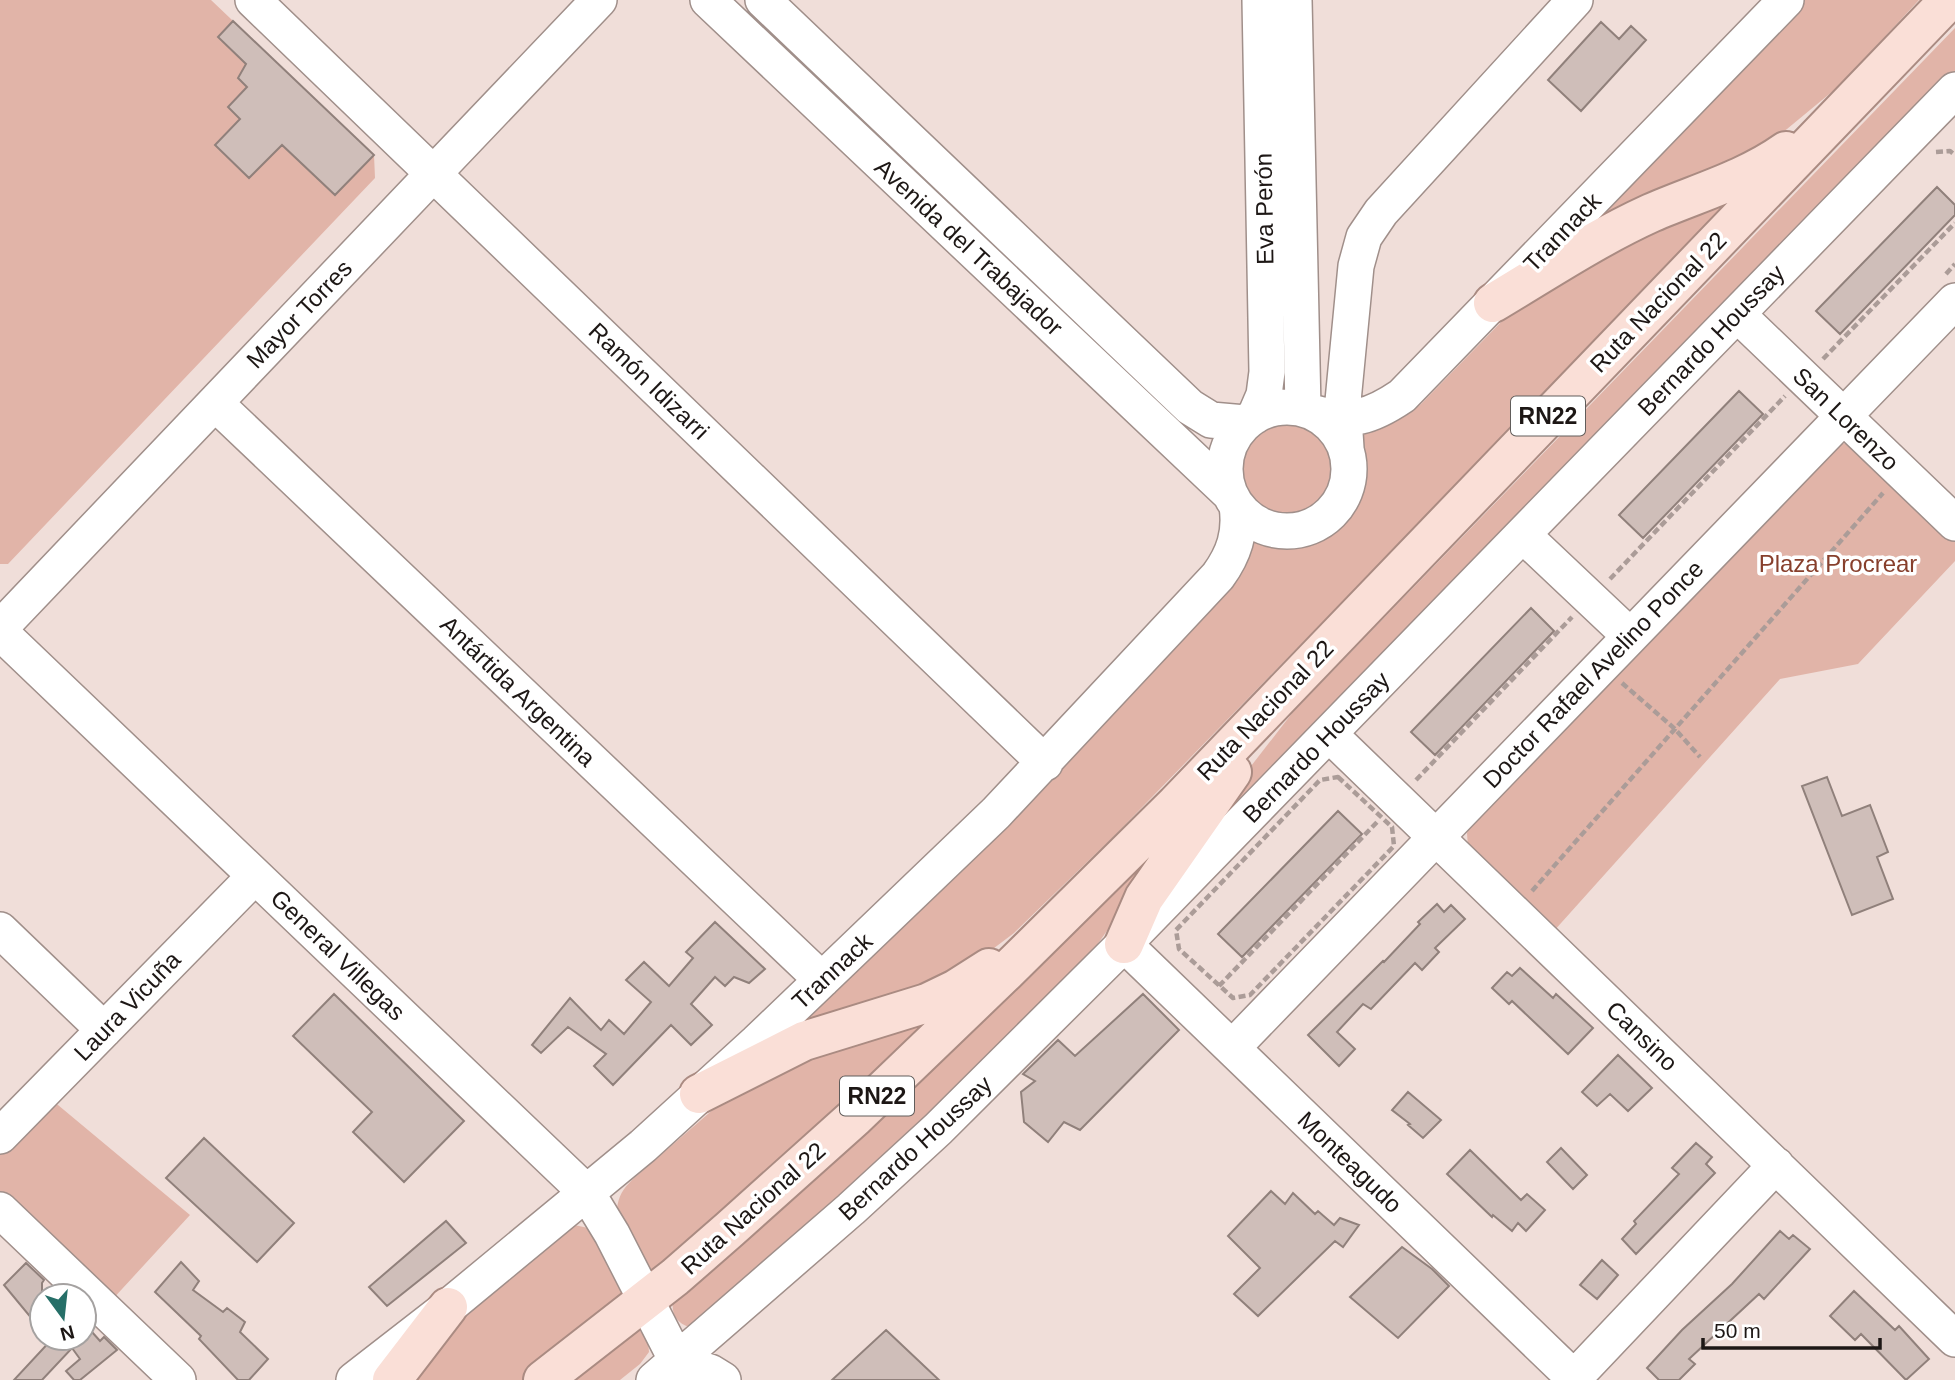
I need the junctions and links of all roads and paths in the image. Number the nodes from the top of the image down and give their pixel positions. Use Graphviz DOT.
graph roads {
  1 [pos="253,0"];
  2 [pos="599,0"];
  3 [pos="708,0"];
  4 [pos="763,0"];
  5 [pos="1260,0"];
  6 [pos="1294,0"];
  7 [pos="1575,0"];
  8 [pos="1786,0"];
  9 [pos="1949,0"];
  10 [pos="1950,113"];
  11 [pos="1837,116"];
  12 [pos="1945,151"];
  13 [pos="1928,152"];
  14 [pos="1955,155"];
  15 [pos="433,174"];
  16 [pos="1955,223"];
  17 [pos="1955,264"];
  18 [pos="1946,292"];
  19 [pos="1493,303"];
  20 [pos="1737,314"];
  21 [pos="1820,362"];
  22 [pos="215,403"];
  23 [pos="1796,403"];
  24 [pos="1843,416"];
  25 [pos="1250,419"];
  26 [pos="1327,422"];
  27 [pos="1886,489"];
  28 [pos="1233,500"];
  29 [pos="1955,523"];
  30 [pos="1522,535"];
  31 [pos="1614,585"];
  32 [pos="1564,607"];
  33 [pos="1573,615"];
  34 [pos="1579,620"];
  35 [pos="0,630"];
  36 [pos="1630,636"];
  37 [pos="1629,672"];
  38 [pos="1259,716"];
  39 [pos="1675,729"];
  40 [pos="1329,734"];
  41 [pos="1700,757"];
  42 [pos="1045,763"];
  43 [pos="1422,787"];
  44 [pos="1381,817"];
  45 [pos="1436,837"];
  46 [pos="255,876"];
  47 [pos="1098,882"];
  48 [pos="1521,886"];
  49 [pos="1529,894"];
  50 [pos="1537,902"];
  51 [pos="0,930"];
  52 [pos="1124,944"];
  53 [pos="822,980"];
  54 [pos="1219,986"];
  55 [pos="104,1030"];
  56 [pos="1232,1048"];
  57 [pos="699,1094"];
  58 [pos="0,1136"];
  59 [pos="1776,1165"];
  60 [pos="587,1193"];
  61 [pos="0,1209"];
  62 [pos="646,1300"];
  63 [pos="448,1307"];
  64 [pos="1955,1339"];
  65 [pos="670,1374"];
  66 [pos="1575,1379"];
  67 [pos="178,1380"];
  68 [pos="354,1380"];
  69 [pos="392,1380"];
  70 [pos="543,1380"];
  71 [pos="723,1380"];
  1 -- 15 [label="street, Ramón Idizarri"];
  2 -- 15 [label="street, Mayor Torres"];
  3 -- 28 [label="street, Avenida del Trabajador"];
  4 -- 25 [label="street, Avenida del Trabajador"];
  5 -- 25 [label="street, Eva Perón"];
  6 -- 26 [label="street, Eva Perón"];
  7 -- 26 [label="street"];
  8 -- 19 [label="street, Trannack"];
  9 -- 11 [label="main road, Ruta Nacional 22 / RN22"];
  10 -- 12 [label="path"];
  10 -- 20 [label="street, Bernardo Houssay"];
  11 -- 19 [label="main road"];
  11 -- 38 [label="main road, Ruta Nacional 22 / RN22"];
  12 -- 13 [label="path"];
  12 -- 14 [label="path"];
  15 -- 22 [label="street, Mayor Torres"];
  15 -- 42 [label="street, Ramón Idizarri"];
  16 -- 21 [label="path"];
  17 -- 18 [label="path"];
  18 -- 24 [label="street, Doctor Rafael Avelino Ponce"];
  19 -- 26 [label="street, Trannack"];
  20 -- 24 [label="street, San Lorenzo"];
  20 -- 30 [label="street, Bernardo Houssay"];
  22 -- 35 [label="street, Mayor Torres"];
  22 -- 53 [label="street, Antártida Argentina"];
  23 -- 31 [label="path"];
  24 -- 29 [label="street, San Lorenzo"];
  24 -- 36 [label="street, Doctor Rafael Avelino Ponce"];
  25 -- 26 [label="street, Trannack"];
  25 -- 28 [label="street, Trannack"];
  26 -- 28 [label="street"];
  27 -- 39 [label="path"];
  28 -- 42 [label="street, Trannack"];
  30 -- 36 [label="street"];
  30 -- 40 [label="street, Bernardo Houssay"];
  32 -- 33 [label="path"];
  33 -- 34 [label="path"];
  33 -- 43 [label="path"];
  35 -- 46 [label="street, General Villegas"];
  36 -- 45 [label="street, Doctor Rafael Avelino Ponce"];
  37 -- 39 [label="path"];
  38 -- 47 [label="main road, Ruta Nacional 22 / RN22"];
  38 -- 52 [label="main road"];
  39 -- 41 [label="path"];
  39 -- 49 [label="path"];
  40 -- 45 [label="street, Cansino"];
  40 -- 52 [label="street, Bernardo Houssay"];
  42 -- 53 [label="street, Trannack"];
  44 -- 54 [label="path"];
  44 -- 54 [label="path"];
  44 -- 54 [label="path"];
  45 -- 56 [label="street, Doctor Rafael Avelino Ponce"];
  45 -- 59 [label="street, Cansino"];
  46 -- 55 [label="street, Laura Vicuña"];
  46 -- 60 [label="street, General Villegas"];
  47 -- 57 [label="main road"];
  47 -- 62 [label="main road, Ruta Nacional 22 / RN22"];
  48 -- 49 [label="path"];
  49 -- 50 [label="path"];
  51 -- 55 [label="street"];
  52 -- 56 [label="street, Monteagudo"];
  52 -- 65 [label="street, Bernardo Houssay"];
  53 -- 57 [label="street, Trannack"];
  55 -- 58 [label="street, Laura Vicuña"];
  56 -- 66 [label="street, Monteagudo"];
  57 -- 60 [label="street, Trannack"];
  59 -- 64 [label="street, Cansino"];
  59 -- 66 [label="street"];
  60 -- 62 [label="street, General Villegas"];
  60 -- 63 [label="street, Trannack"];
  61 -- 67 [label="street"];
  62 -- 65 [label="street, General Villegas"];
  62 -- 70 [label="main road, Ruta Nacional 22 / RN22"];
  63 -- 68 [label="street, Trannack"];
  63 -- 69 [label="main road"];
  65 -- 71 [label="street"];
}
